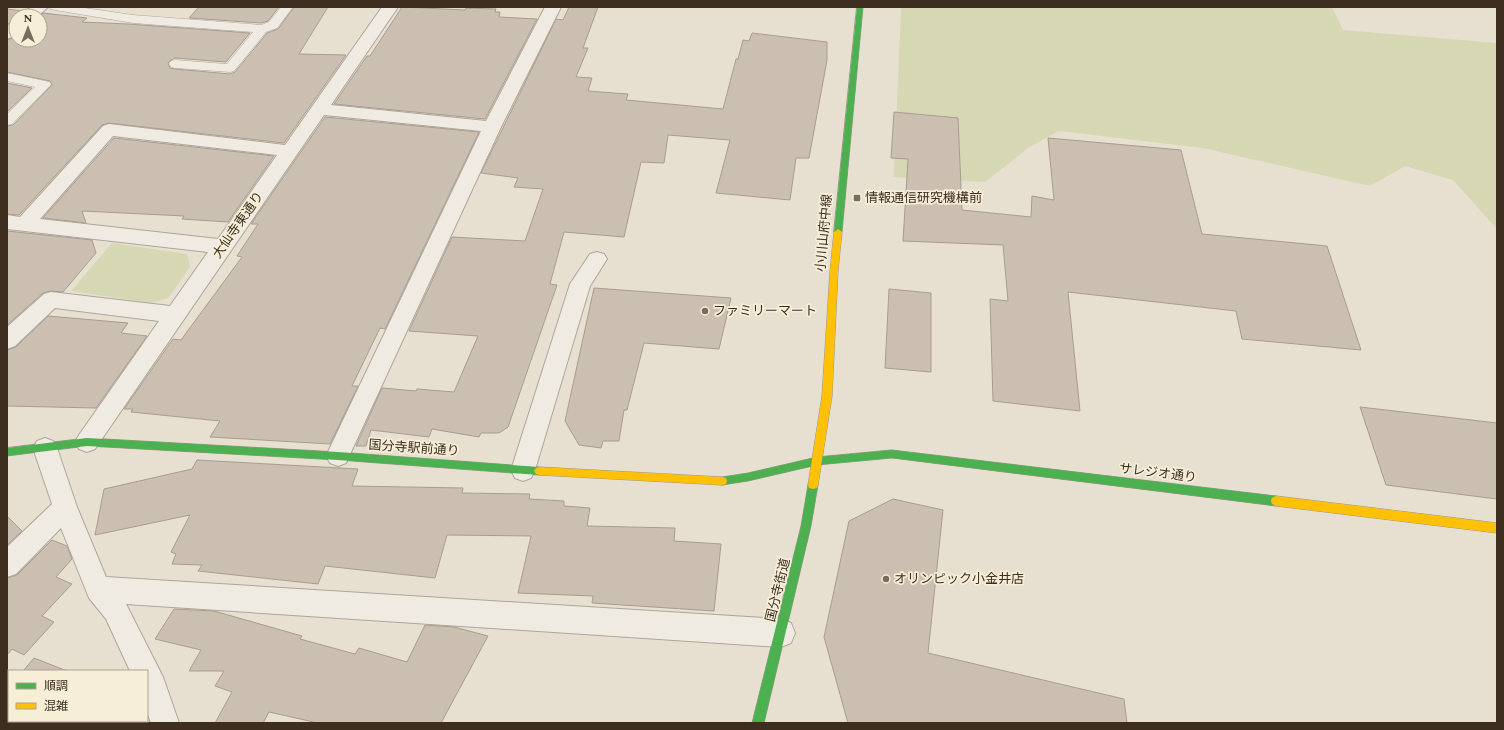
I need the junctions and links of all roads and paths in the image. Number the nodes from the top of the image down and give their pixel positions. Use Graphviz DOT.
graph roads {
  1 [pos="55,7"];
  2 [pos="287,7"];
  3 [pos="390,7"];
  4 [pos="553,7"];
  5 [pos="857,7"];
  6 [pos="262,29"];
  7 [pos="175,64"];
  8 [pos="7,77"];
  9 [pos="319,109"];
  10 [pos="7,121"];
  11 [pos="492,126"];
  12 [pos="290,151"];
  13 [pos="16,223"];
  14 [pos="223,247"];
  15 [pos="597,259"];
  16 [pos="175,315"];
  17 [pos="7,340"];
  18 [pos="87,442"];
  19 [pos="45,448"];
  20 [pos="7,452"];
  21 [pos="338,456"];
  22 [pos="817,461"];
  23 [pos="523,470"];
  24 [pos="65,507"];
  25 [pos="1497,528"];
  26 [pos="7,565"];
  27 [pos="98,588"];
  28 [pos="780,633"];
  29 [pos="142,670"];
  30 [pos="148,682"];
  31 [pos="165,723"];
  32 [pos="758,723"];
  1 -- 6 [label="lane"];
  2 -- 6 [label="lane"];
  3 -- 9 [label="street, 大仙寺東通り"];
  4 -- 11 [label="street"];
  5 -- 22 [label="street, 小川山府中線"];
  6 -- 7 [label="lane"];
  8 -- 10 [label="lane"];
  9 -- 11 [label="street"];
  9 -- 12 [label="street, 大仙寺東通り"];
  11 -- 21 [label="street"];
  12 -- 13 [label="street"];
  12 -- 14 [label="street, 大仙寺東通り"];
  13 -- 14 [label="street"];
  14 -- 16 [label="street, 大仙寺東通り"];
  15 -- 23 [label="street"];
  16 -- 17 [label="street"];
  16 -- 18 [label="street, 大仙寺東通り"];
  18 -- 19 [label="street, 国分寺駅前通り"];
  18 -- 21 [label="street, 国分寺駅前通り"];
  19 -- 20 [label="street, 国分寺駅前通り"];
  19 -- 24 [label="street"];
  21 -- 23 [label="street, 国分寺駅前通り"];
  22 -- 23 [label="street, 国分寺駅前通り"];
  22 -- 25 [label="street, サレジオ通り"];
  22 -- 28 [label="street, 国分寺街道"];
  24 -- 26 [label="street"];
  24 -- 27 [label="street"];
  27 -- 28 [label="street"];
  27 -- 29 [label="street"];
  28 -- 32 [label="street, 国分寺街道"];
  30 -- 31 [label="street"];
}
